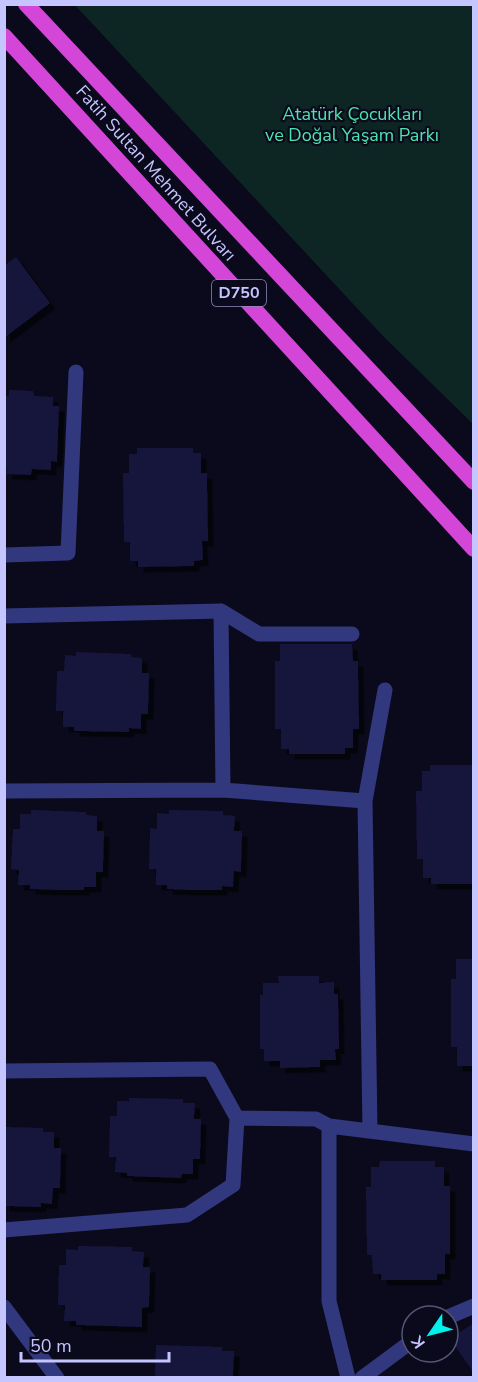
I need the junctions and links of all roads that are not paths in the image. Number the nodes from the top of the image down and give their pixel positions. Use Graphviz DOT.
graph roads {
  1 [pos="26,4"];
  2 [pos="4,36"];
  3 [pos="76,372"];
  4 [pos="474,482"];
  5 [pos="474,549"];
  6 [pos="4,555"];
  7 [pos="221,611"];
  8 [pos="4,616"];
  9 [pos="352,634"];
  10 [pos="385,690"];
  11 [pos="4,790"];
  12 [pos="223,790"];
  13 [pos="365,801"];
  14 [pos="4,1071"];
  15 [pos="237,1118"];
  16 [pos="329,1126"];
  17 [pos="370,1131"];
  18 [pos="474,1144"];
  19 [pos="4,1230"];
  20 [pos="474,1306"];
  21 [pos="4,1307"];
  22 [pos="460,1312"];
  23 [pos="400,1350"];
  24 [pos="57,1377"];
  25 [pos="348,1377"];
  26 [pos="362,1377"];
  1 -- 4 [label="highway, Fatih Sultan Mehmet Bulvarı / D750"];
  2 -- 5 [label="highway, Fatih Sultan Mehmet Bulvarı / D750"];
  3 -- 6 [label="street"];
  7 -- 8 [label="street"];
  7 -- 9 [label="street"];
  7 -- 12 [label="street"];
  10 -- 13 [label="street"];
  11 -- 12 [label="street"];
  12 -- 13 [label="street"];
  13 -- 17 [label="street"];
  14 -- 15 [label="street"];
  15 -- 16 [label="street"];
  15 -- 19 [label="street"];
  16 -- 17 [label="street"];
  16 -- 25 [label="street"];
  17 -- 18 [label="street"];
  20 -- 22 [label="street"];
  21 -- 24 [label="street"];
  23 -- 26 [label="street"];
}
